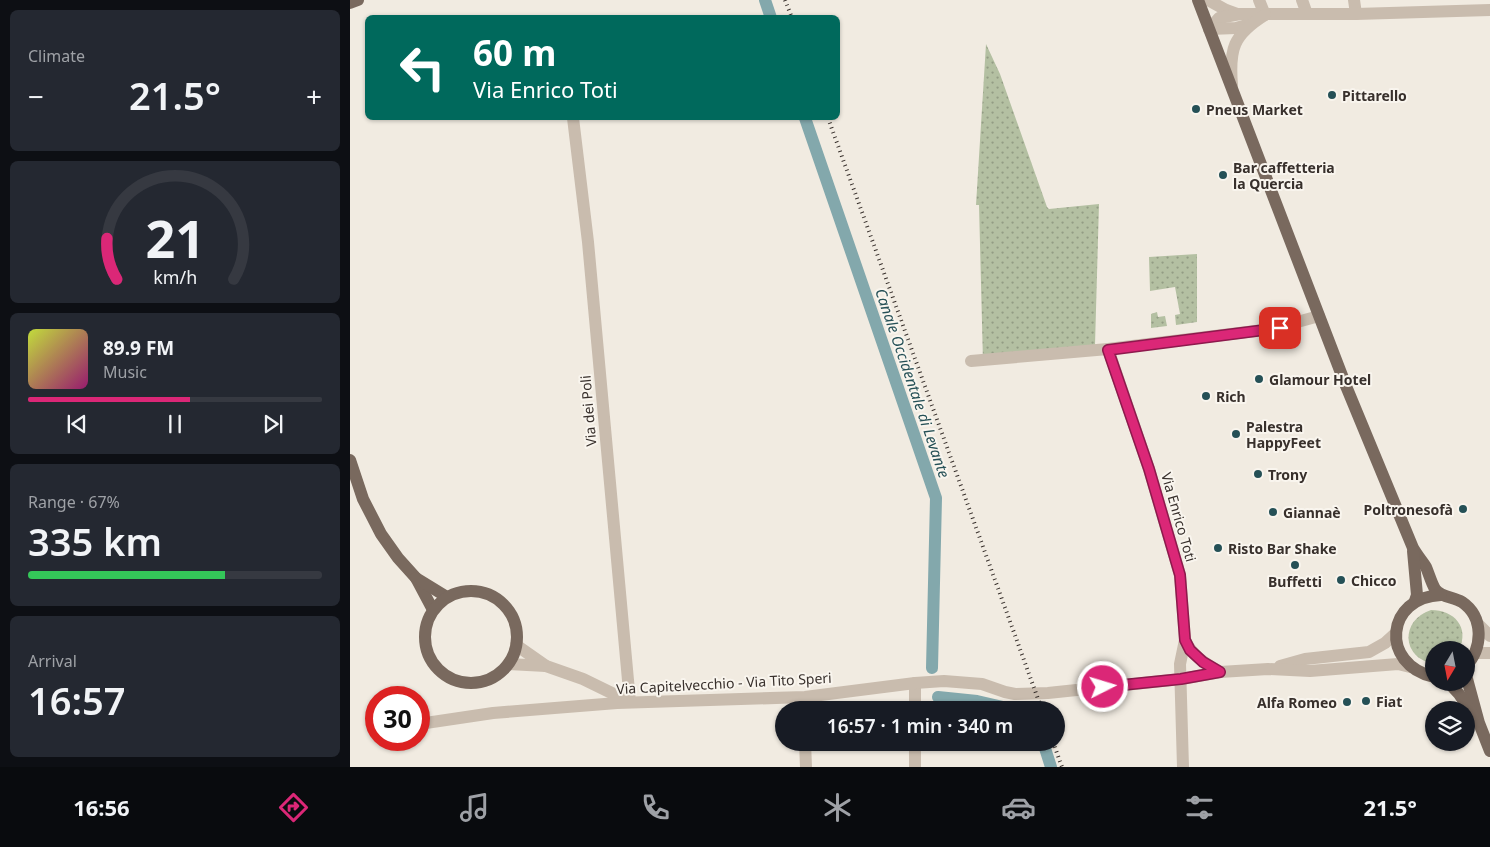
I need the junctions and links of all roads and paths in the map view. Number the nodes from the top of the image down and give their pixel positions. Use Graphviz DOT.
graph roads {
  1 [pos="358,0"];
  2 [pos="1198,0"];
  3 [pos="1208,0"];
  4 [pos="1259,0"];
  5 [pos="1302,0"];
  6 [pos="1354,0"];
  7 [pos="350,3"];
  8 [pos="1459,5"];
  9 [pos="1490,10"];
  10 [pos="1240,14"];
  11 [pos="1307,14"];
  12 [pos="1356,14"];
  13 [pos="1265,15"];
  14 [pos="1252,23"];
  15 [pos="1209,28"];
  16 [pos="1232,90"];
  17 [pos="573,120"];
  18 [pos="1319,316"];
  19 [pos="1108,350"];
  20 [pos="971,361"];
  21 [pos="351,466"];
  22 [pos="1413,548"];
  23 [pos="416,578"];
  24 [pos="1441,595"];
  25 [pos="447,597"];
  26 [pos="1415,601"];
  27 [pos="433,610"];
  28 [pos="1477,623"];
  29 [pos="1396,633"];
  30 [pos="1490,636"];
  31 [pos="1185,640"];
  32 [pos="516,646"];
  33 [pos="1490,653"];
  34 [pos="1475,654"];
  35 [pos="508,664"];
  36 [pos="546,666"];
  37 [pos="1410,667"];
  38 [pos="1268,669"];
  39 [pos="1220,672"];
  40 [pos="1425,675"];
  41 [pos="1181,679"];
  42 [pos="915,683"];
  43 [pos="1456,691"];
  44 [pos="1470,691"];
  45 [pos="805,697"];
  46 [pos="805,701"];
  47 [pos="915,701"];
  48 [pos="630,702"];
  49 [pos="430,722"];
  50 [pos="1479,723"];
  51 [pos="805,751"];
  52 [pos="915,751"];
  53 [pos="1490,751"];
  54 [pos="806,767"];
  55 [pos="914,767"];
  56 [pos="1183,767"];
  1 -- 7 [label="main road"];
  2 -- 15 [label="main road"];
  3 -- 10 [label="street"];
  4 -- 13 [label="street"];
  5 -- 11 [label="street"];
  6 -- 12 [label="street"];
  8 -- 9 [label="street"];
  8 -- 12 [label="street"];
  10 -- 13 [label="street"];
  10 -- 15 [label="street"];
  11 -- 12 [label="street"];
  11 -- 13 [label="street"];
  13 -- 14 [label="street"];
  14 -- 15 [label="street"];
  14 -- 16 [label="street"];
  15 -- 16 [label="main road"];
  16 -- 18 [label="main road"];
  17 -- 48 [label="street, Via dei Poli"];
  18 -- 19 [label="street"];
  18 -- 22 [label="main road"];
  19 -- 20 [label="street"];
  19 -- 31 [label="street, Via Enrico Toti"];
  21 -- 23 [label="main road"];
  22 -- 24 [label="main road"];
  22 -- 26 [label="main road"];
  23 -- 25 [label="main road"];
  23 -- 27 [label="main road"];
  24 -- 26 [label="main road"];
  24 -- 28 [label="main road"];
  25 -- 27 [label="main road"];
  25 -- 32 [label="main road"];
  26 -- 29 [label="main road"];
  27 -- 35 [label="main road"];
  28 -- 30 [label="street"];
  28 -- 34 [label="main road"];
  29 -- 37 [label="main road"];
  29 -- 38 [label="street"];
  31 -- 39 [label="street"];
  31 -- 41 [label="street, Via Enrico Toti"];
  32 -- 35 [label="main road"];
  32 -- 36 [label="street"];
  33 -- 34 [label="street"];
  35 -- 36 [label="street"];
  36 -- 48 [label="street"];
  37 -- 38 [label="street"];
  37 -- 40 [label="main road"];
  38 -- 39 [label="street, Via Capitelvecchio - Via Tito Speri"];
  39 -- 41 [label="street, Via Capitelvecchio - Via Tito Speri"];
  41 -- 42 [label="street, Via Capitelvecchio - Via Tito Speri"];
  41 -- 56 [label="street, Via Enrico Toti"];
  42 -- 45 [label="street, Via Capitelvecchio - Via Tito Speri"];
  42 -- 47 [label="street"];
  43 -- 50 [label="main road"];
  44 -- 50 [label="main road"];
  45 -- 46 [label="street"];
  45 -- 48 [label="street, Via Capitelvecchio - Via Tito Speri"];
  48 -- 49 [label="street, Via Capitelvecchio - Via Tito Speri"];
  50 -- 53 [label="main road"];
  51 -- 54 [label="street"];
  52 -- 55 [label="street"];
}
